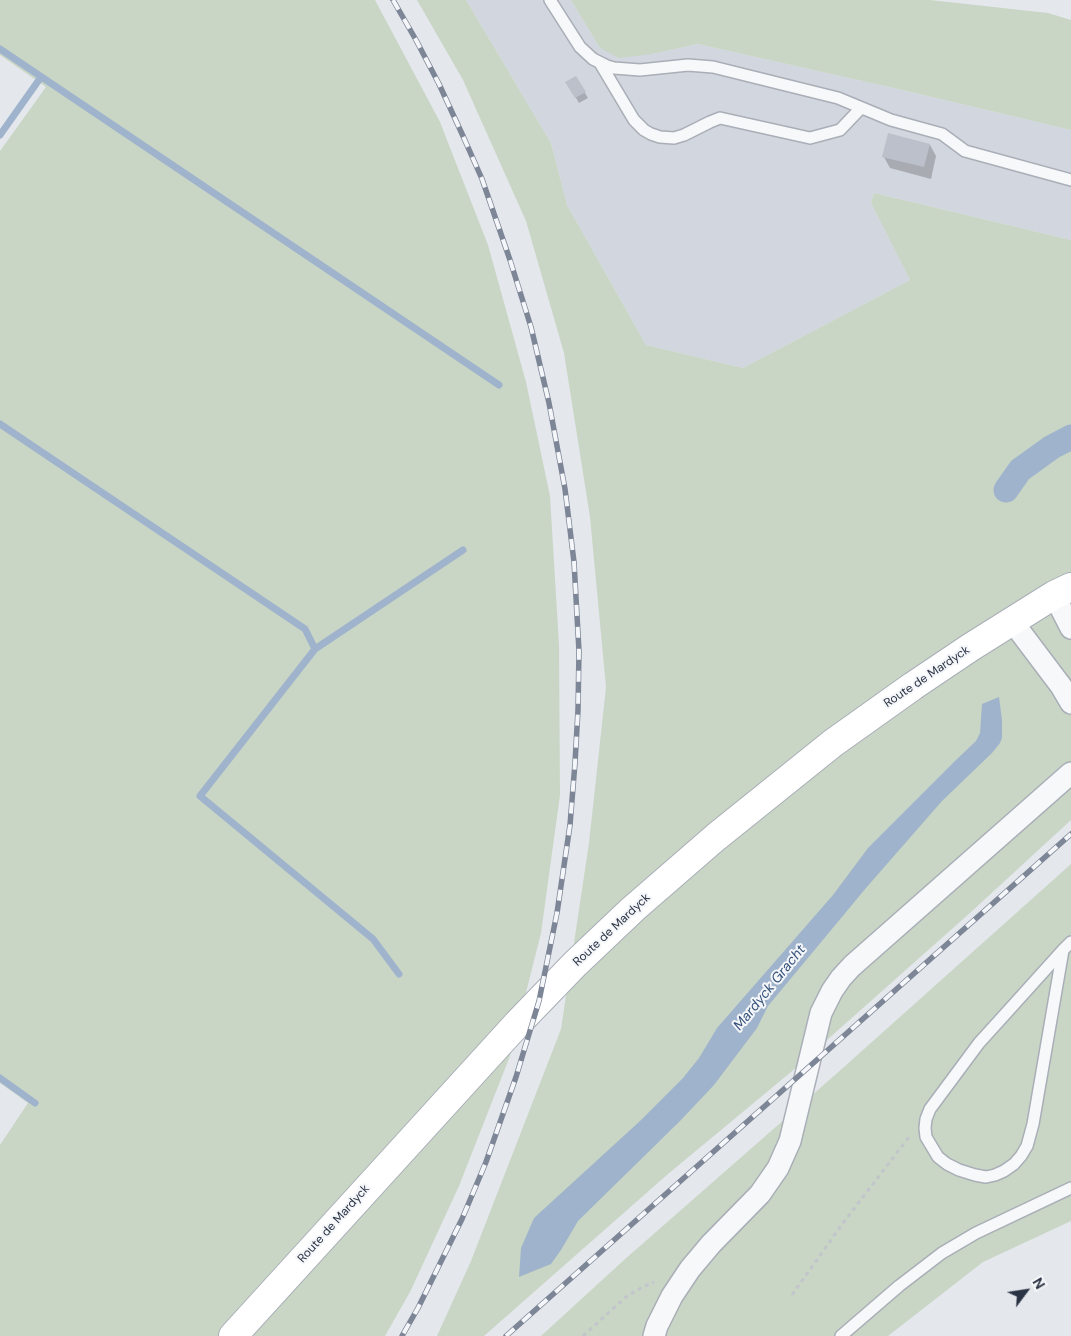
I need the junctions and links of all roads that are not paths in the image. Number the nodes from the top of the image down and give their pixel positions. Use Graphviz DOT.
graph roads {
  1 [pos="550,0"];
  2 [pos="600,63"];
  3 [pos="861,108"];
  4 [pos="1071,180"];
  5 [pos="1065,588"];
  6 [pos="1012,621"];
  7 [pos="1071,628"];
  8 [pos="1071,703"];
  9 [pos="1071,761"];
  10 [pos="1071,773"];
  11 [pos="1054,788"];
  12 [pos="1067,946"];
  13 [pos="1071,1188"];
  14 [pos="233,1336"];
  15 [pos="654,1336"];
  16 [pos="842,1336"];
  1 -- 2 [label="lane"];
  2 -- 3 [label="lane"];
  2 -- 3 [label="lane"];
  3 -- 4 [label="lane"];
  5 -- 6 [label="main road, Route de Mardyck"];
  5 -- 7 [label="street"];
  6 -- 8 [label="street"];
  6 -- 14 [label="main road, Route de Mardyck"];
  9 -- 11 [label="street"];
  10 -- 11 [label="street"];
  11 -- 15 [label="street"];
  12 -- 12 [label="lane"];
  13 -- 16 [label="lane"];
}
